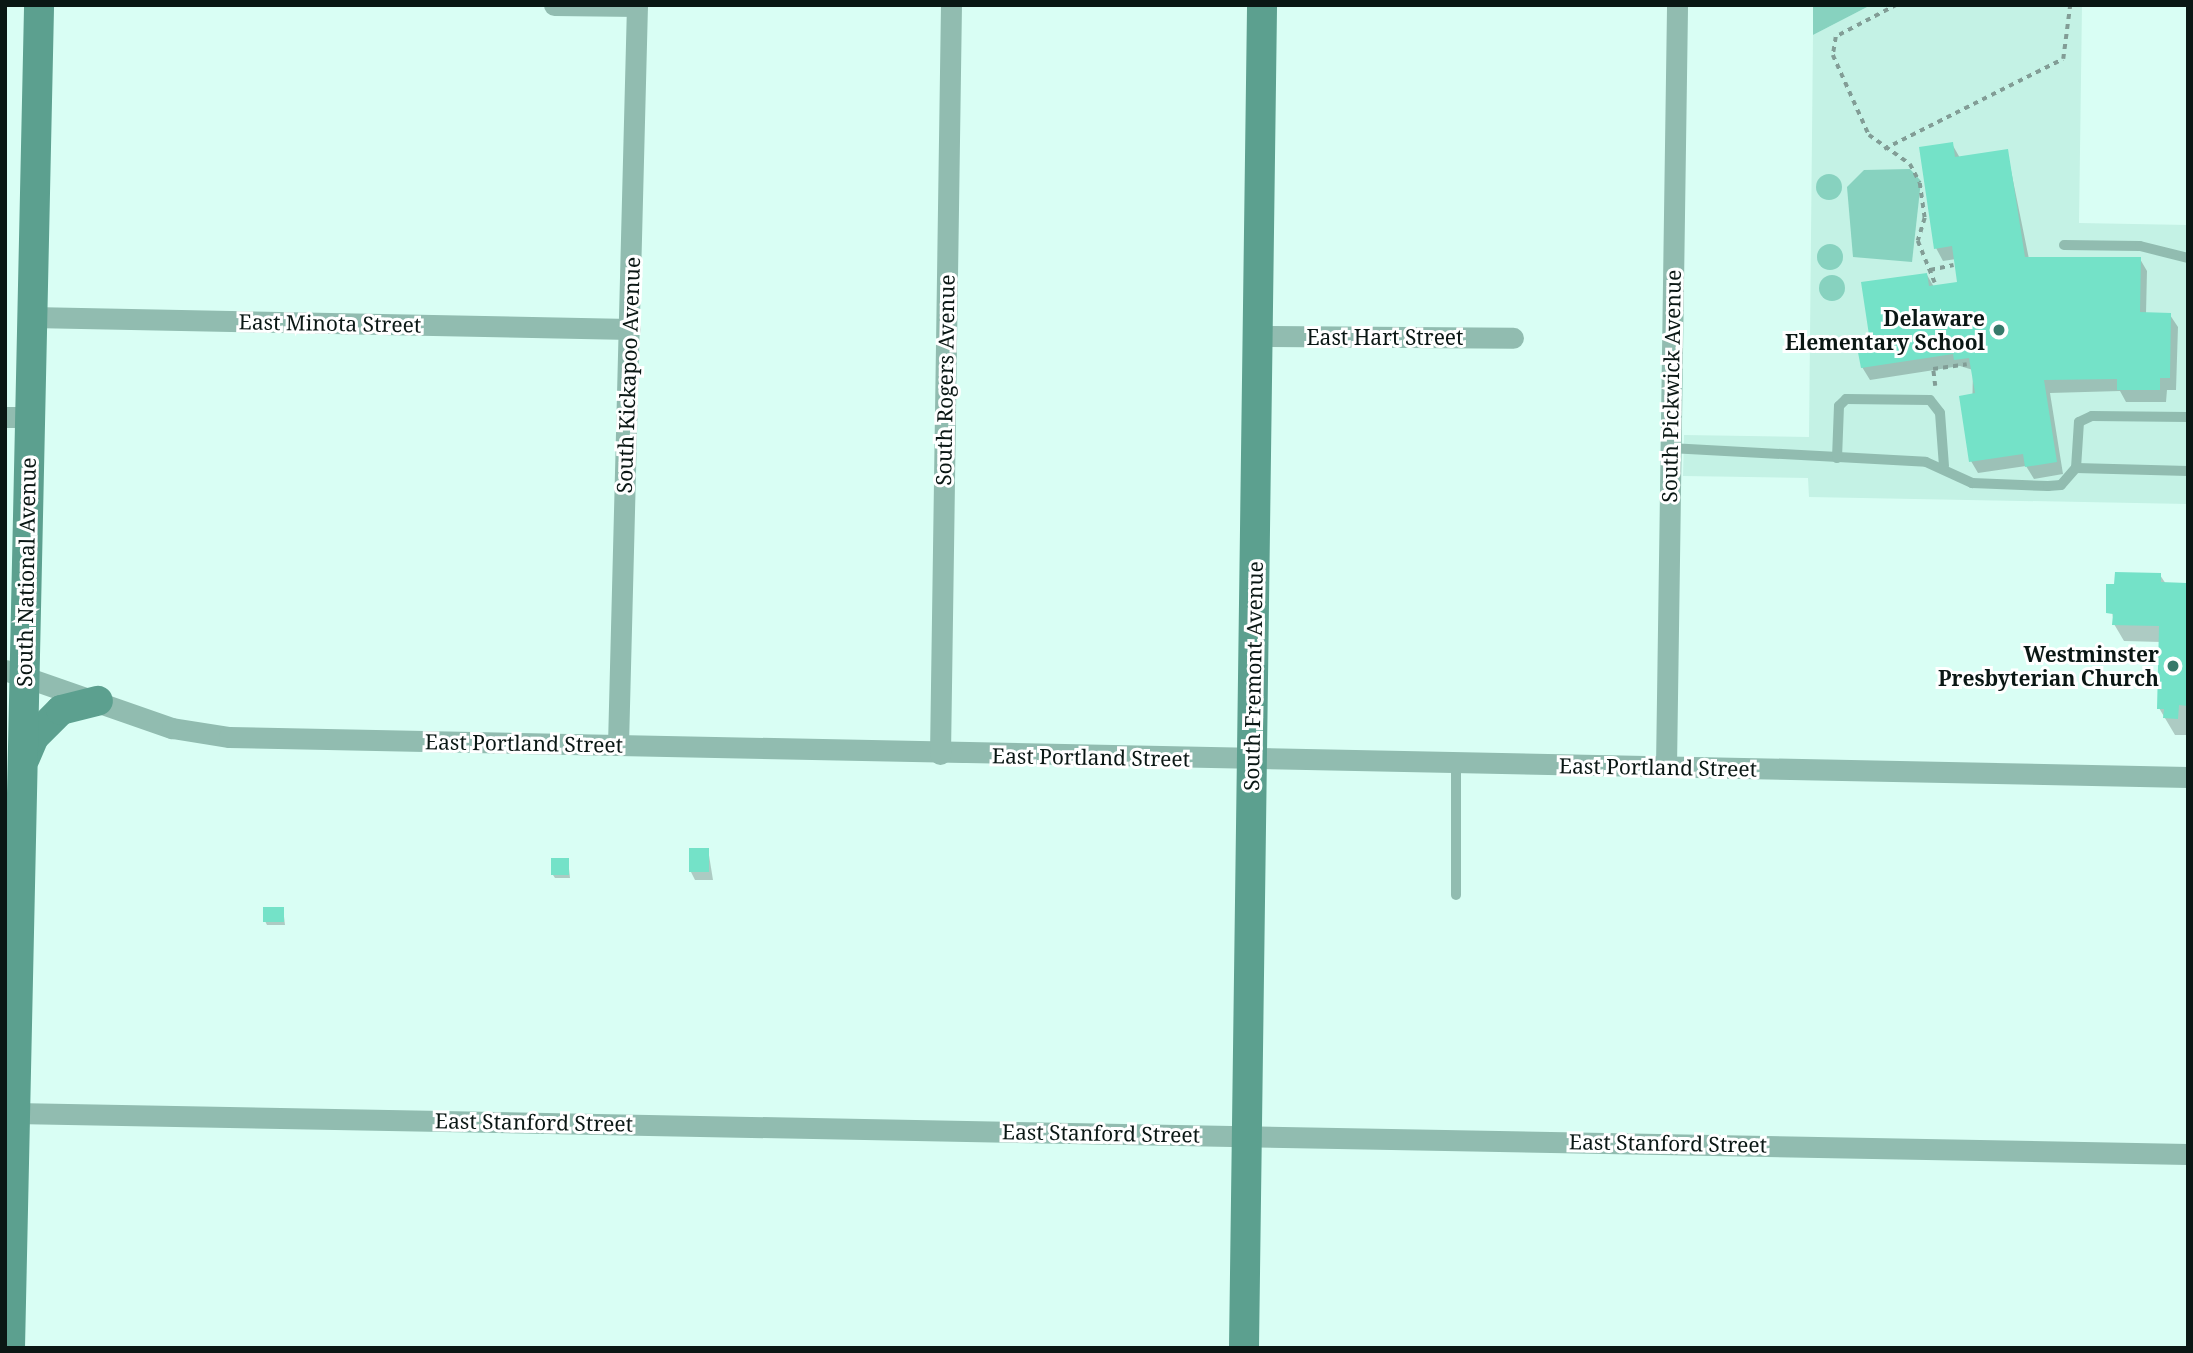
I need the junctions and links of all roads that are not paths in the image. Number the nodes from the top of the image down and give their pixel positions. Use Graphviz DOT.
graph roads {
  1 [pos="39,5"];
  2 [pos="554,5"];
  3 [pos="951,5"];
  4 [pos="1262,5"];
  5 [pos="1677,5"];
  6 [pos="637,6"];
  7 [pos="2064,245"];
  8 [pos="2188,258"];
  9 [pos="31,317"];
  10 [pos="630,329"];
  11 [pos="1256,336"];
  12 [pos="1513,338"];
  13 [pos="17,417"];
  14 [pos="2188,417"];
  15 [pos="1670,448"];
  16 [pos="1837,458"];
  17 [pos="1944,466"];
  18 [pos="2076,468"];
  19 [pos="2188,471"];
  20 [pos="15,673"];
  21 [pos="98,701"];
  22 [pos="618,745"];
  23 [pos="940,754"];
  24 [pos="1252,760"];
  25 [pos="22,764"];
  26 [pos="1457,764"];
  27 [pos="1666,767"];
  28 [pos="2188,777"];
  29 [pos="1457,895"];
  30 [pos="12,943"];
  31 [pos="14,1113"];
  32 [pos="1247,1135"];
  33 [pos="2188,1154"];
  34 [pos="9,1219"];
  35 [pos="10,1348"];
  36 [pos="1244,1348"];
  1 -- 9 [label="main road, South National Avenue"];
  2 -- 6 [label="street"];
  3 -- 23 [label="street, South Rogers Avenue"];
  4 -- 11 [label="main road, South Fremont Avenue"];
  5 -- 15 [label="street, South Pickwick Avenue"];
  6 -- 10 [label="street, South Kickapoo Avenue"];
  7 -- 8 [label="lane"];
  9 -- 10 [label="street, East Minota Street"];
  9 -- 13 [label="main road, South National Avenue"];
  10 -- 22 [label="street, South Kickapoo Avenue"];
  11 -- 12 [label="street, East Hart Street"];
  11 -- 24 [label="main road, South Fremont Avenue"];
  13 -- 20 [label="main road, South National Avenue"];
  14 -- 18 [label="lane"];
  15 -- 16 [label="lane"];
  15 -- 27 [label="street, South Pickwick Avenue"];
  16 -- 17 [label="lane"];
  16 -- 17 [label="lane"];
  17 -- 18 [label="lane"];
  18 -- 19 [label="lane"];
  20 -- 21 [label="street, East Portland Street"];
  20 -- 25 [label="main road, South National Avenue"];
  21 -- 22 [label="street, East Portland Street"];
  21 -- 25 [label="main road"];
  22 -- 23 [label="street, East Portland Street"];
  23 -- 24 [label="street, East Portland Street"];
  24 -- 26 [label="street, East Portland Street"];
  24 -- 32 [label="main road, South Fremont Avenue"];
  25 -- 30 [label="main road, South National Avenue"];
  26 -- 27 [label="street, East Portland Street"];
  26 -- 29 [label="lane"];
  27 -- 28 [label="street, East Portland Street"];
  30 -- 31 [label="main road, South National Avenue"];
  31 -- 32 [label="street, East Stanford Street"];
  31 -- 34 [label="main road, South National Avenue"];
  32 -- 33 [label="street, East Stanford Street"];
  32 -- 36 [label="main road, South Fremont Avenue"];
  34 -- 35 [label="main road, South National Avenue"];
}
